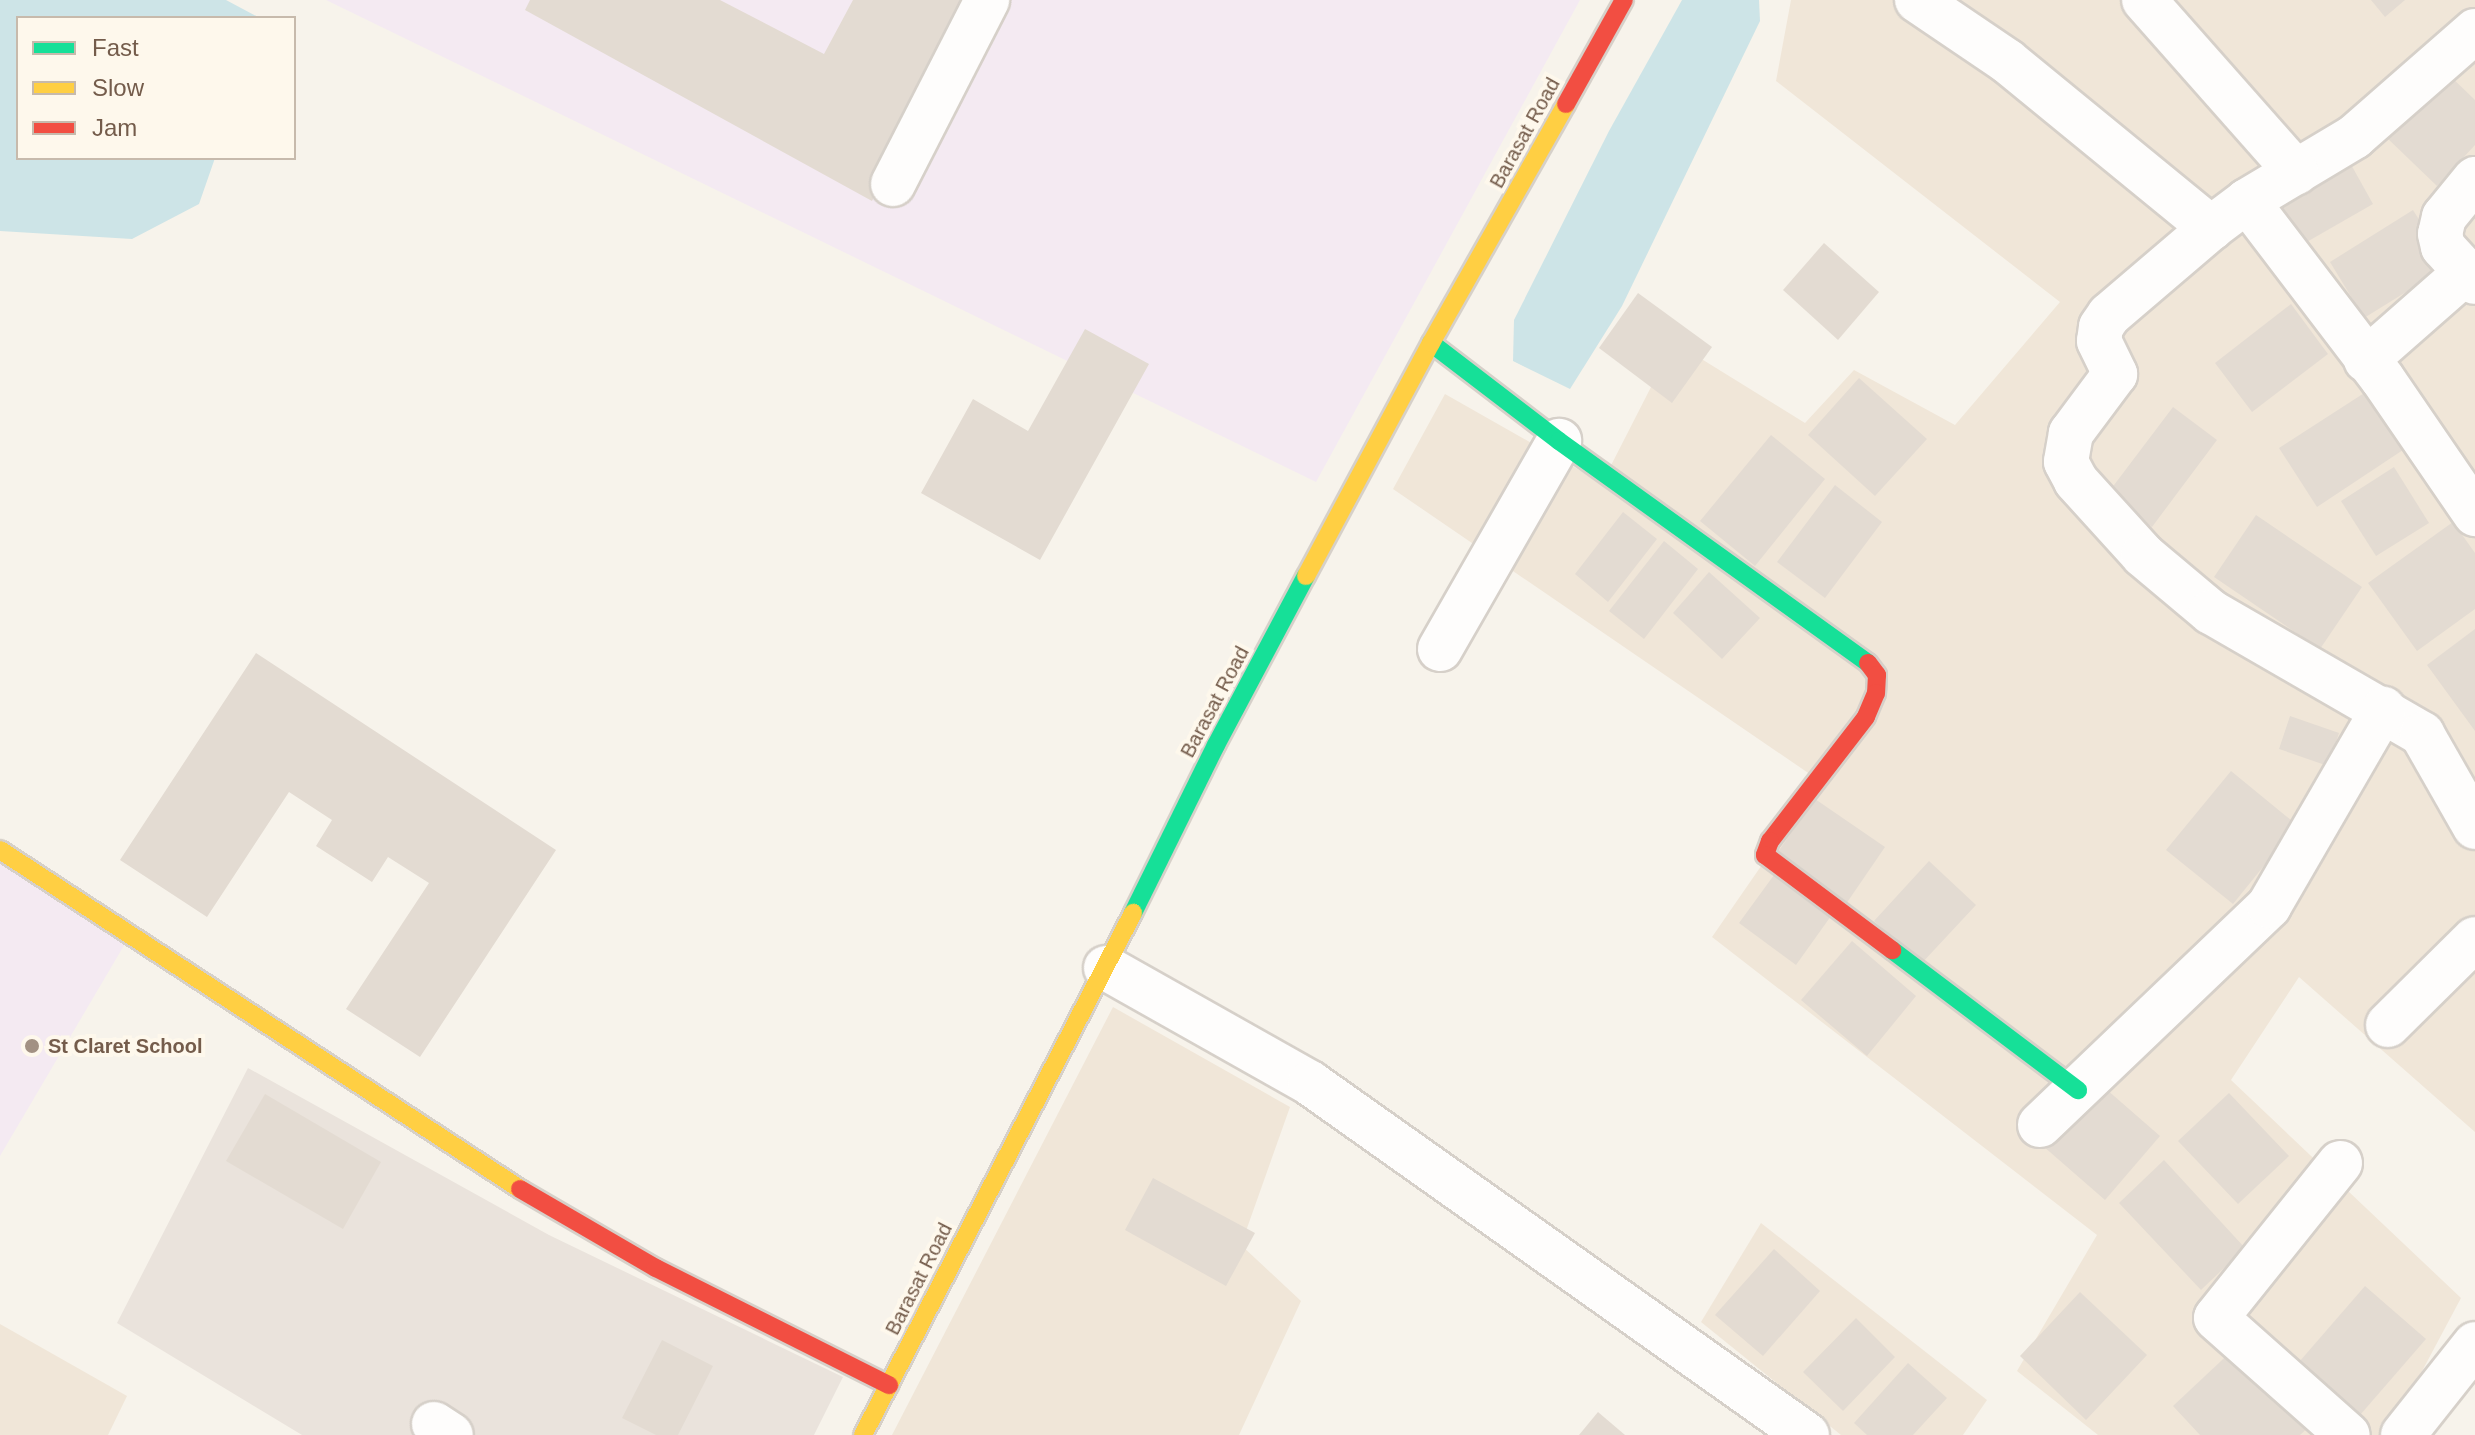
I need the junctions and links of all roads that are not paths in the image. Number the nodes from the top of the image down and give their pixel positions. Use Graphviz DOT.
graph roads {
  1 [pos="987,0"];
  2 [pos="1624,0"];
  3 [pos="1917,0"];
  4 [pos="2144,0"];
  5 [pos="2475,31"];
  6 [pos="2296,172"];
  7 [pos="2475,179"];
  8 [pos="893,184"];
  9 [pos="2247,201"];
  10 [pos="2211,228"];
  11 [pos="2471,277"];
  12 [pos="1431,343"];
  13 [pos="2366,360"];
  14 [pos="1559,441"];
  15 [pos="2475,514"];
  16 [pos="1440,649"];
  17 [pos="2383,709"];
  18 [pos="2475,827"];
  19 [pos="0,850"];
  20 [pos="2475,939"];
  21 [pos="1106,968"];
  22 [pos="2388,1025"];
  23 [pos="2078,1090"];
  24 [pos="2040,1125"];
  25 [pos="2340,1163"];
  26 [pos="2475,1344"];
  27 [pos="889,1385"];
  28 [pos="863,1435"];
  29 [pos="1807,1435"];
  30 [pos="2348,1435"];
  31 [pos="2403,1435"];
  1 -- 8 [label="street"];
  2 -- 12 [label="street, Barasat Road"];
  3 -- 10 [label="street"];
  4 -- 6 [label="street"];
  5 -- 6 [label="street"];
  6 -- 9 [label="street"];
  7 -- 11 [label="street"];
  9 -- 10 [label="street"];
  9 -- 13 [label="street"];
  10 -- 17 [label="street"];
  11 -- 13 [label="street"];
  12 -- 14 [label="street"];
  12 -- 21 [label="street, Barasat Road"];
  13 -- 15 [label="street"];
  14 -- 16 [label="street"];
  14 -- 23 [label="street"];
  17 -- 18 [label="street"];
  17 -- 23 [label="street"];
  19 -- 27 [label="street"];
  20 -- 22 [label="street"];
  21 -- 27 [label="street, Barasat Road"];
  21 -- 29 [label="street"];
  23 -- 24 [label="street"];
  25 -- 30 [label="street"];
  26 -- 31 [label="street"];
  27 -- 28 [label="street, Barasat Road"];
}
